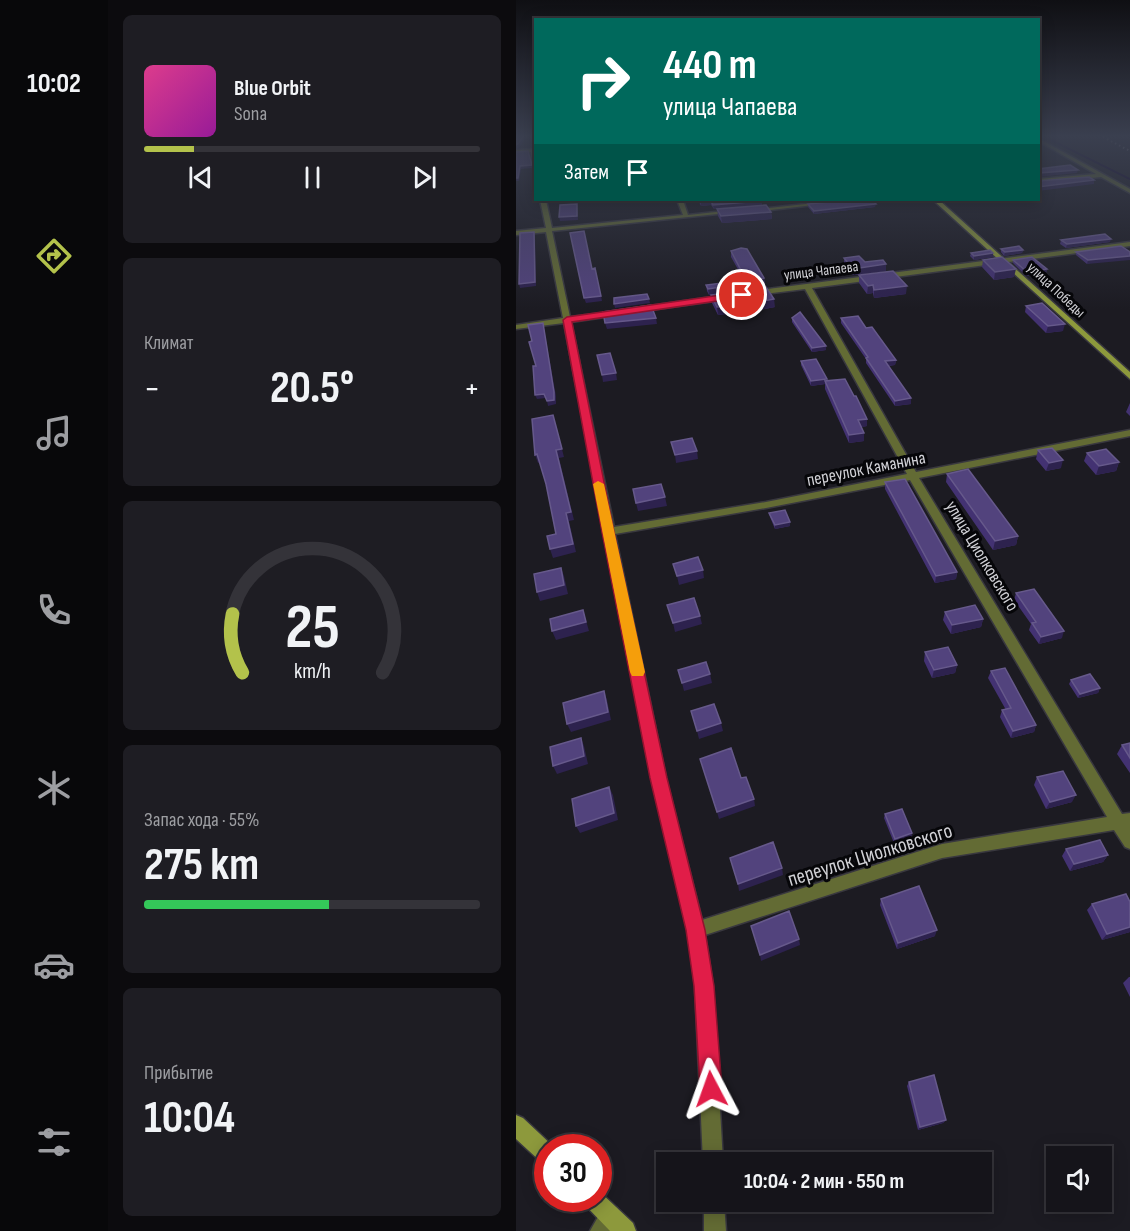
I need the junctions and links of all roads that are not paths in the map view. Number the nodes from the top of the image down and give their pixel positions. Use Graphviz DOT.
graph roads {
  1 [pos="543,201"];
  2 [pos="680,201"];
  3 [pos="844,201"];
  4 [pos="937,201"];
  5 [pos="686,216"];
  6 [pos="550,230"];
  7 [pos="516,233"];
  8 [pos="1130,244"];
  9 [pos="1005,262"];
  10 [pos="807,285"];
  11 [pos="750,294"];
  12 [pos="739,295"];
  13 [pos="567,320"];
  14 [pos="516,327"];
  15 [pos="1130,376"];
  16 [pos="1130,433"];
  17 [pos="913,476"];
  18 [pos="608,532"];
  19 [pos="1124,821"];
  20 [pos="1130,842"];
  21 [pos="696,930"];
  22 [pos="516,1125"];
  23 [pos="534,1142"];
  24 [pos="712,1152"];
  25 [pos="714,1212"];
  26 [pos="605,1223"];
  27 [pos="625,1231"];
  28 [pos="715,1231"];
  1 -- 6 [label="street"];
  2 -- 5 [label="street"];
  3 -- 5 [label="street"];
  4 -- 9 [label="street, улица Победы"];
  5 -- 6 [label="street"];
  6 -- 7 [label="street"];
  6 -- 13 [label="street"];
  8 -- 9 [label="street, улица Чапаева"];
  9 -- 10 [label="street, улица Чапаева"];
  9 -- 15 [label="street, улица Победы"];
  10 -- 11 [label="street, улица Чапаева"];
  10 -- 17 [label="street, улица Циолковского"];
  12 -- 13 [label="street"];
  13 -- 14 [label="street"];
  13 -- 18 [label="street"];
  16 -- 17 [label="street, переулок Каманина"];
  17 -- 18 [label="street, переулок Каманина"];
  17 -- 19 [label="street, улица Циолковского"];
  18 -- 21 [label="street"];
  19 -- 20 [label="street, улица Циолковского"];
  19 -- 21 [label="street, переулок Циолковского"];
  21 -- 24 [label="street"];
  22 -- 23 [label="street"];
  25 -- 28 [label="street"];
  26 -- 27 [label="street"];
}
